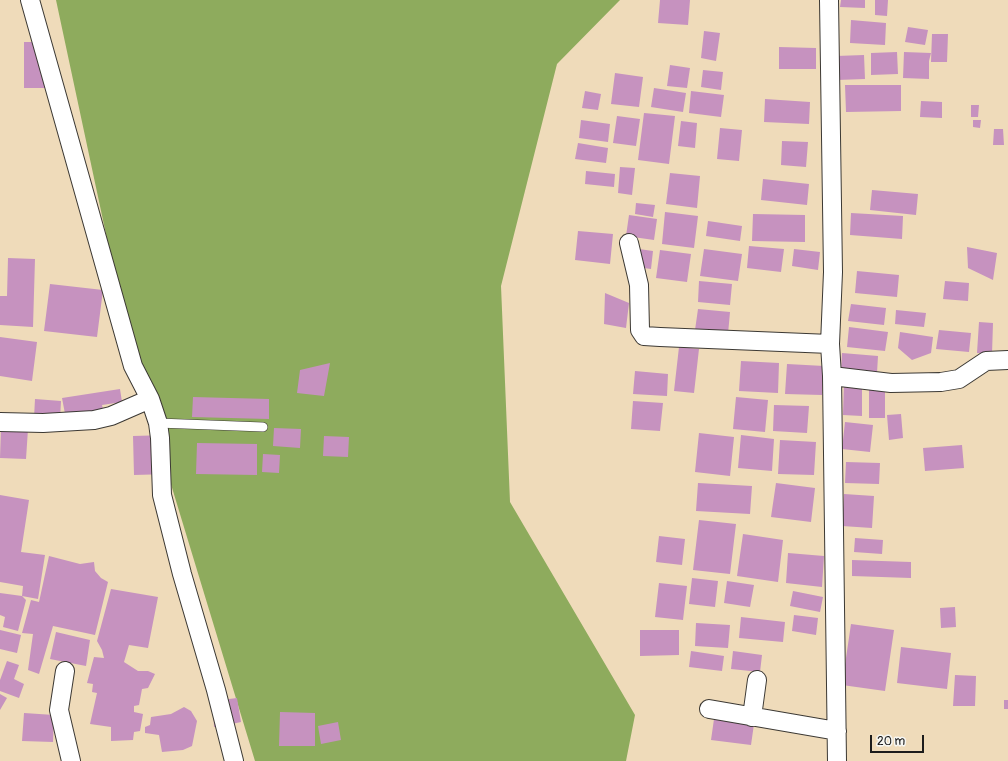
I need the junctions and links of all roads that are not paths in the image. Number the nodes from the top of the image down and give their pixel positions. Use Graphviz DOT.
graph roads {
  1 [pos="30,0"];
  2 [pos="829,0"];
  3 [pos="629,243"];
  4 [pos="830,344"];
  5 [pos="1008,360"];
  6 [pos="832,376"];
  7 [pos="150,398"];
  8 [pos="0,422"];
  9 [pos="158,423"];
  10 [pos="263,427"];
  11 [pos="65,671"];
  12 [pos="757,680"];
  13 [pos="709,709"];
  14 [pos="752,716"];
  15 [pos="836,731"];
  16 [pos="71,761"];
  17 [pos="234,761"];
  18 [pos="837,761"];
  1 -- 7 [label="street"];
  2 -- 4 [label="street"];
  3 -- 4 [label="street"];
  4 -- 6 [label="street"];
  5 -- 6 [label="street"];
  6 -- 15 [label="street"];
  7 -- 8 [label="street"];
  7 -- 9 [label="street"];
  9 -- 10 [label="lane"];
  9 -- 17 [label="street"];
  11 -- 16 [label="street"];
  12 -- 14 [label="street"];
  13 -- 14 [label="street"];
  14 -- 15 [label="street"];
  15 -- 18 [label="street"];
}
